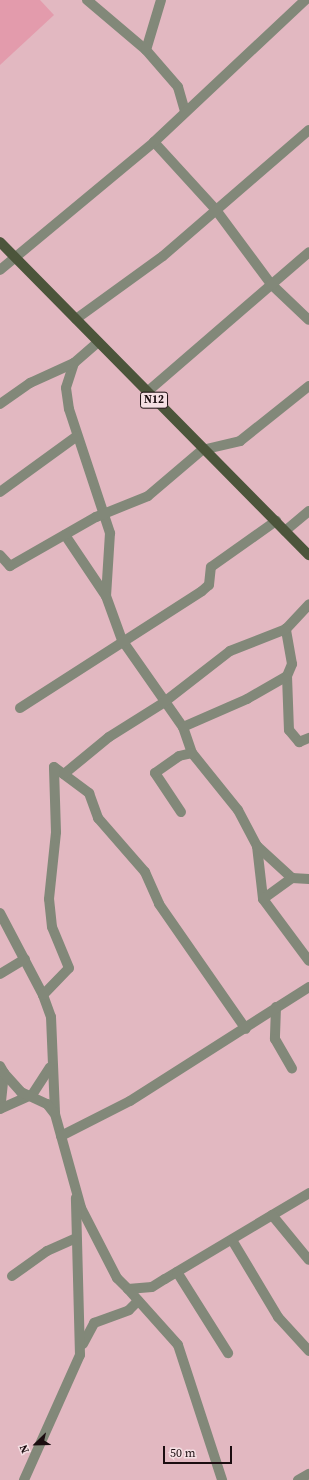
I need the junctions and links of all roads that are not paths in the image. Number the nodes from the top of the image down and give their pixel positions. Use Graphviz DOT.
graph roads {
  1 [pos="88,0"];
  2 [pos="161,0"];
  3 [pos="305,0"];
  4 [pos="146,50"];
  5 [pos="185,112"];
  6 [pos="309,130"];
  7 [pos="154,142"];
  8 [pos="216,210"];
  9 [pos="0,242"];
  10 [pos="309,252"];
  11 [pos="14,258"];
  12 [pos="0,270"];
  13 [pos="271,284"];
  14 [pos="76,319"];
  15 [pos="309,320"];
  16 [pos="98,342"];
  17 [pos="74,363"];
  18 [pos="309,386"];
  19 [pos="147,392"];
  20 [pos="0,404"];
  21 [pos="77,436"];
  22 [pos="202,450"];
  23 [pos="0,492"];
  24 [pos="309,511"];
  25 [pos="105,513"];
  26 [pos="276,521"];
  27 [pos="285,531"];
  28 [pos="65,535"];
  29 [pos="0,555"];
  30 [pos="309,555"];
  31 [pos="106,596"];
  32 [pos="309,604"];
  33 [pos="286,629"];
  34 [pos="122,640"];
  35 [pos="287,676"];
  36 [pos="163,703"];
  37 [pos="20,708"];
  38 [pos="183,727"];
  39 [pos="309,738"];
  40 [pos="192,753"];
  41 [pos="64,774"];
  42 [pos="181,812"];
  43 [pos="257,846"];
  44 [pos="292,878"];
  45 [pos="309,879"];
  46 [pos="263,899"];
  47 [pos="0,913"];
  48 [pos="25,959"];
  49 [pos="309,961"];
  50 [pos="0,974"];
  51 [pos="309,987"];
  52 [pos="43,995"];
  53 [pos="276,1007"];
  54 [pos="246,1029"];
  55 [pos="51,1065"];
  56 [pos="292,1069"];
  57 [pos="2,1070"];
  58 [pos="32,1095"];
  59 [pos="55,1114"];
  60 [pos="60,1136"];
  61 [pos="76,1191"];
  62 [pos="309,1193"];
  63 [pos="272,1215"];
  64 [pos="76,1238"];
  65 [pos="232,1240"];
  66 [pos="309,1260"];
  67 [pos="177,1272"];
  68 [pos="12,1276"];
  69 [pos="128,1289"];
  70 [pos="138,1301"];
  71 [pos="309,1351"];
  72 [pos="228,1352"];
  73 [pos="80,1355"];
  74 [pos="309,1474"];
  75 [pos="24,1480"];
  76 [pos="222,1480"];
  77 [pos="298,1480"];
  1 -- 4 [label="street"];
  2 -- 4 [label="street"];
  3 -- 5 [label="street"];
  4 -- 5 [label="street"];
  5 -- 7 [label="street"];
  6 -- 8 [label="street"];
  7 -- 8 [label="street"];
  7 -- 11 [label="street"];
  8 -- 13 [label="street"];
  8 -- 14 [label="street"];
  9 -- 11 [label="main road, N12"];
  10 -- 13 [label="street"];
  11 -- 12 [label="street"];
  11 -- 14 [label="main road, N12"];
  13 -- 15 [label="street"];
  13 -- 19 [label="street"];
  14 -- 16 [label="main road, N12"];
  16 -- 17 [label="street"];
  16 -- 19 [label="main road, N12"];
  17 -- 20 [label="street"];
  17 -- 21 [label="street"];
  18 -- 22 [label="street"];
  19 -- 22 [label="main road, N12"];
  21 -- 23 [label="street"];
  21 -- 25 [label="street"];
  22 -- 25 [label="street"];
  22 -- 26 [label="main road, N12"];
  24 -- 27 [label="street"];
  25 -- 28 [label="street"];
  25 -- 31 [label="street"];
  26 -- 27 [label="main road, N12"];
  26 -- 34 [label="street"];
  27 -- 30 [label="main road, N12"];
  28 -- 29 [label="street"];
  28 -- 31 [label="street"];
  31 -- 34 [label="street"];
  32 -- 33 [label="street"];
  33 -- 35 [label="street"];
  33 -- 36 [label="street"];
  34 -- 36 [label="street"];
  34 -- 37 [label="street"];
  35 -- 38 [label="street"];
  35 -- 39 [label="street"];
  36 -- 38 [label="street"];
  36 -- 41 [label="street"];
  38 -- 40 [label="street"];
  40 -- 42 [label="street"];
  40 -- 43 [label="street"];
  41 -- 52 [label="street"];
  41 -- 54 [label="street"];
  43 -- 44 [label="street"];
  43 -- 46 [label="street"];
  44 -- 45 [label="street"];
  44 -- 46 [label="street"];
  46 -- 49 [label="street"];
  47 -- 48 [label="street"];
  48 -- 50 [label="street"];
  48 -- 52 [label="street"];
  51 -- 53 [label="street"];
  52 -- 55 [label="street"];
  53 -- 54 [label="street"];
  53 -- 56 [label="street"];
  54 -- 60 [label="street"];
  55 -- 58 [label="street"];
  55 -- 59 [label="street"];
  57 -- 58 [label="street"];
  57 -- 58 [label="street"];
  58 -- 59 [label="street"];
  59 -- 60 [label="street"];
  60 -- 61 [label="street"];
  61 -- 64 [label="street"];
  61 -- 69 [label="street"];
  62 -- 63 [label="street"];
  63 -- 65 [label="street"];
  63 -- 66 [label="street"];
  64 -- 68 [label="street"];
  64 -- 73 [label="street"];
  65 -- 67 [label="street"];
  65 -- 71 [label="street"];
  67 -- 69 [label="street"];
  67 -- 72 [label="street"];
  69 -- 70 [label="street"];
  70 -- 73 [label="street"];
  70 -- 76 [label="street"];
  73 -- 75 [label="street"];
  74 -- 77 [label="street"];
}
